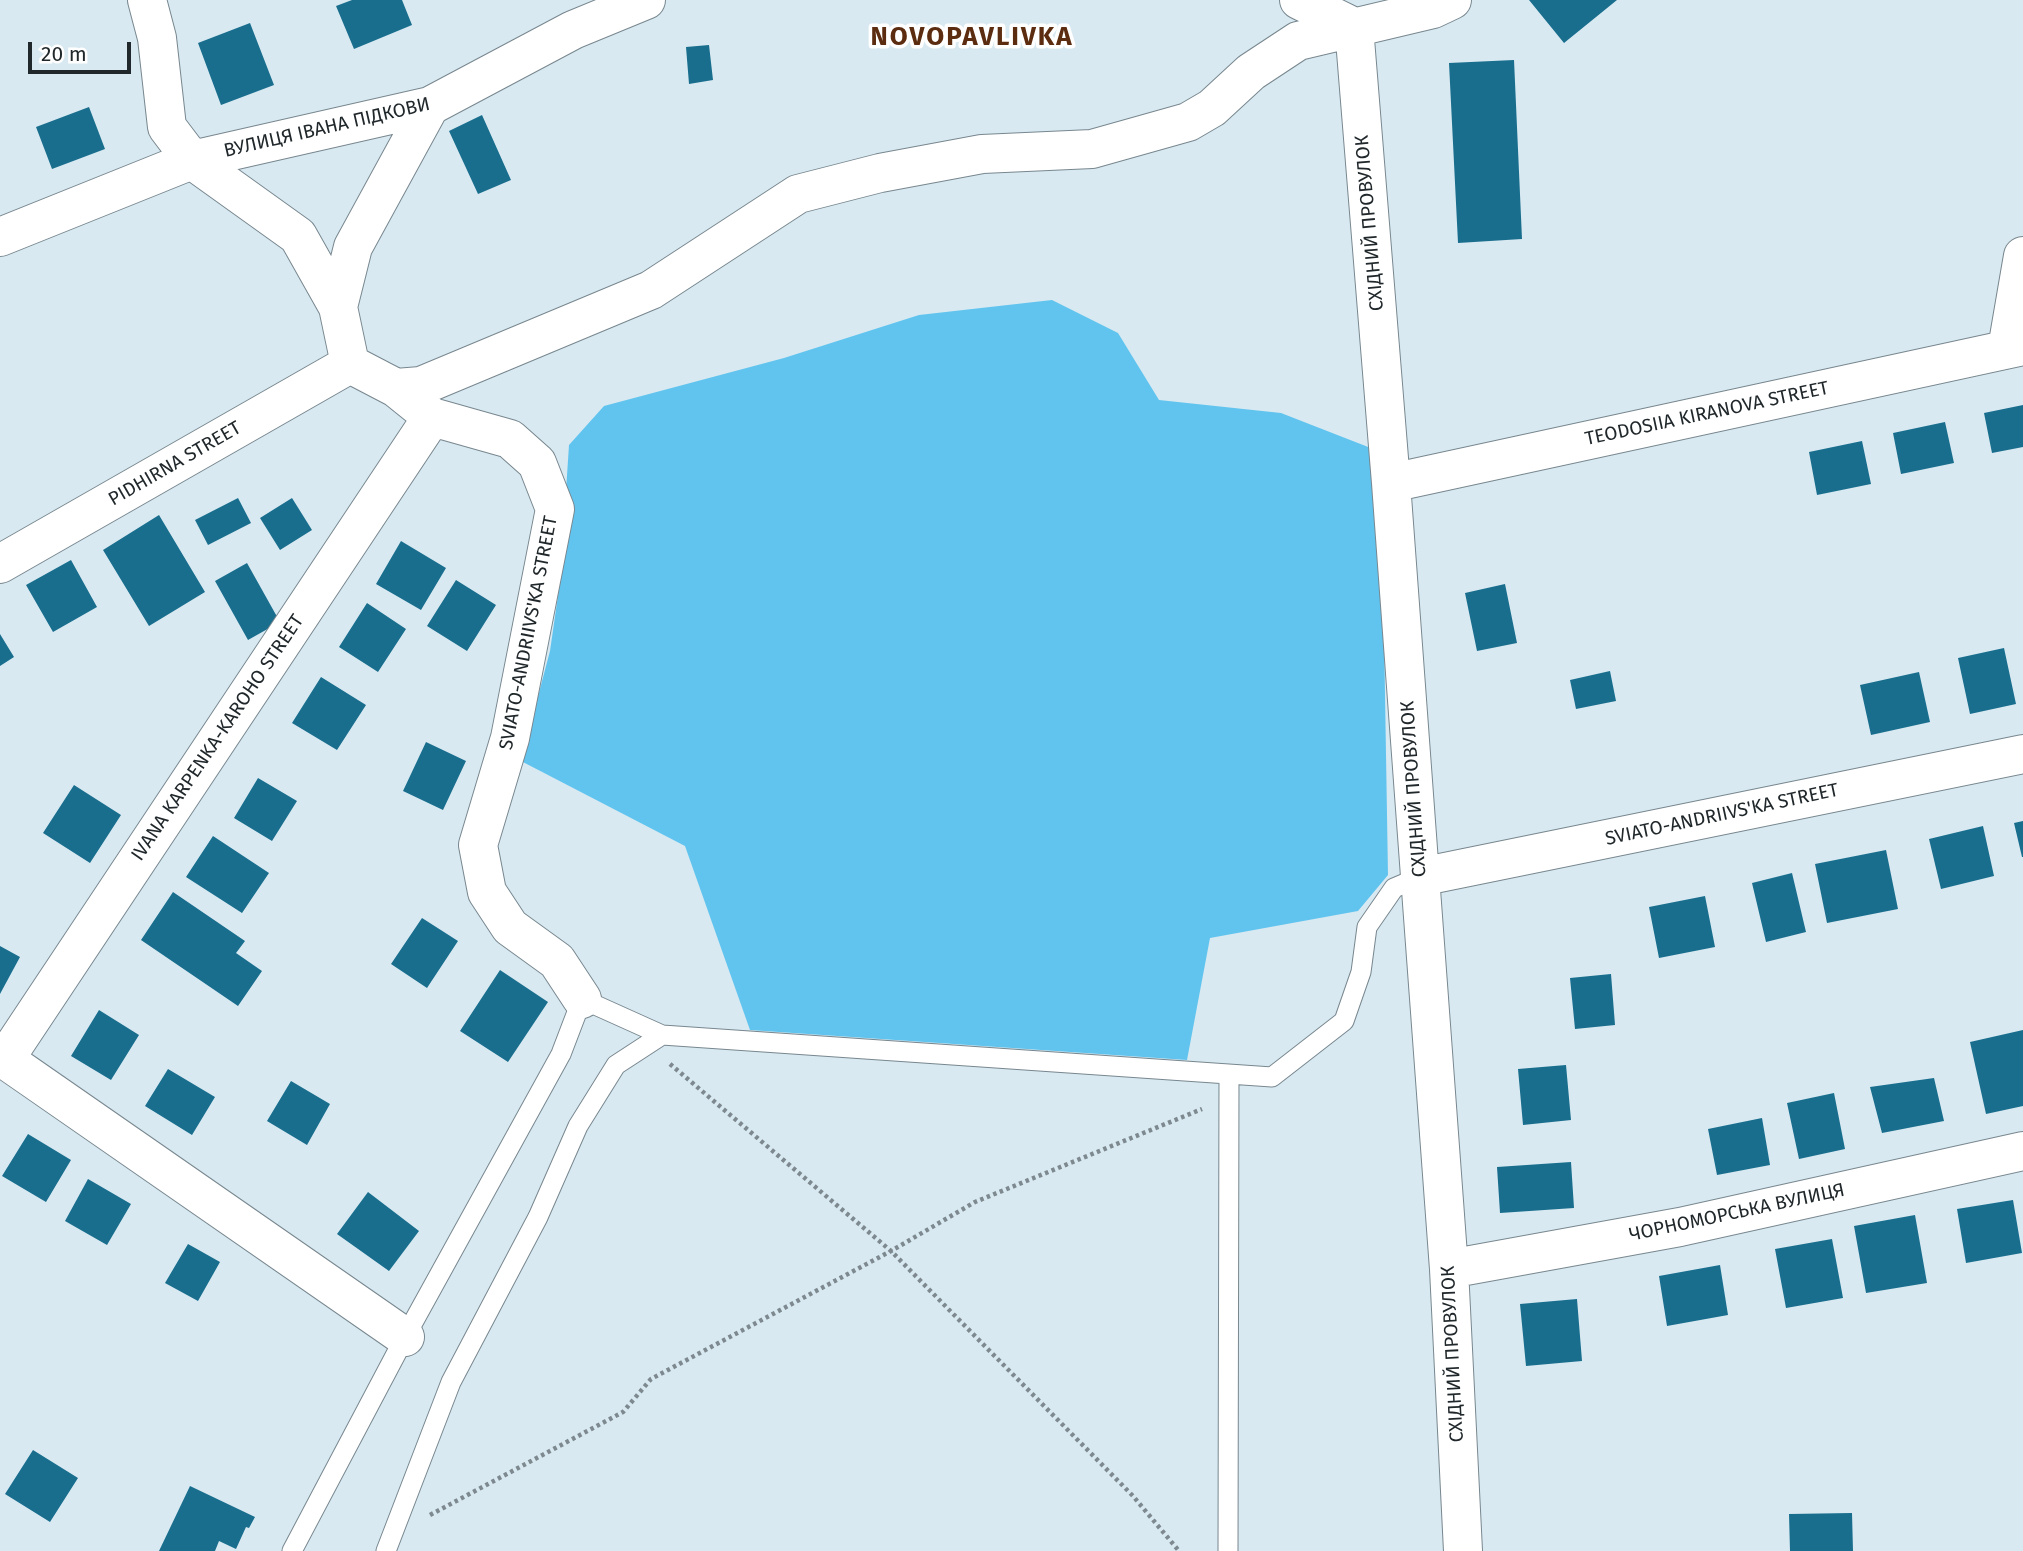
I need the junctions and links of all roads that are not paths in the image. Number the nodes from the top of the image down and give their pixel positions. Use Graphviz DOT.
graph roads {
  1 [pos="147,0"];
  2 [pos="646,0"];
  3 [pos="1299,0"];
  4 [pos="1452,0"];
  5 [pos="1354,27"];
  6 [pos="430,106"];
  7 [pos="192,160"];
  8 [pos="0,237"];
  9 [pos="2023,256"];
  10 [pos="338,307"];
  11 [pos="2015,347"];
  12 [pos="350,364"];
  13 [pos="396,388"];
  14 [pos="432,417"];
  15 [pos="1391,483"];
  16 [pos="0,564"];
  17 [pos="2023,754"];
  18 [pos="1420,877"];
  19 [pos="582,999"];
  20 [pos="654,1040"];
  21 [pos="2,1058"];
  22 [pos="1229,1074"];
  23 [pos="2023,1151"];
  24 [pos="1450,1269"];
  25 [pos="405,1337"];
  26 [pos="389,1543"];
  27 [pos="292,1551"];
  28 [pos="1228,1551"];
  29 [pos="1462,1551"];
  1 -- 7 [label="street"];
  2 -- 6 [label="street, ВУЛИЦЯ ІВАНА ПІДКОВИ"];
  3 -- 5 [label="street"];
  4 -- 5 [label="street"];
  5 -- 13 [label="street"];
  5 -- 15 [label="street, СХІДНИЙ ПРОВУЛОК"];
  6 -- 7 [label="street, ВУЛИЦЯ ІВАНА ПІДКОВИ"];
  6 -- 10 [label="street"];
  7 -- 8 [label="street, ВУЛИЦЯ ІВАНА ПІДКОВИ"];
  7 -- 10 [label="street"];
  9 -- 11 [label="street"];
  10 -- 12 [label="street"];
  11 -- 15 [label="street, TEODOSIIA KIRANOVA STREET"];
  12 -- 13 [label="street, SVIATO-ANDRIIVS'KA STREET"];
  12 -- 16 [label="street, PIDHIRNA STREET"];
  13 -- 14 [label="street, SVIATO-ANDRIIVS'KA STREET"];
  14 -- 19 [label="street, SVIATO-ANDRIIVS'KA STREET"];
  14 -- 21 [label="street, IVANA KARPENKA-KAROHO STREET"];
  15 -- 18 [label="street, СХІДНИЙ ПРОВУЛОК"];
  17 -- 18 [label="street, SVIATO-ANDRIIVS'KA STREET"];
  18 -- 22 [label="lane"];
  18 -- 24 [label="street, СХІДНИЙ ПРОВУЛОК"];
  19 -- 20 [label="lane"];
  19 -- 25 [label="lane"];
  20 -- 22 [label="lane"];
  20 -- 26 [label="lane"];
  21 -- 25 [label="street, IVANA KARPENKA-KAROHO STREET"];
  22 -- 28 [label="lane"];
  23 -- 24 [label="street, ЧОРНОМОРСЬКА ВУЛИЦЯ"];
  24 -- 29 [label="street, СХІДНИЙ ПРОВУЛОК"];
  25 -- 27 [label="lane"];
}
